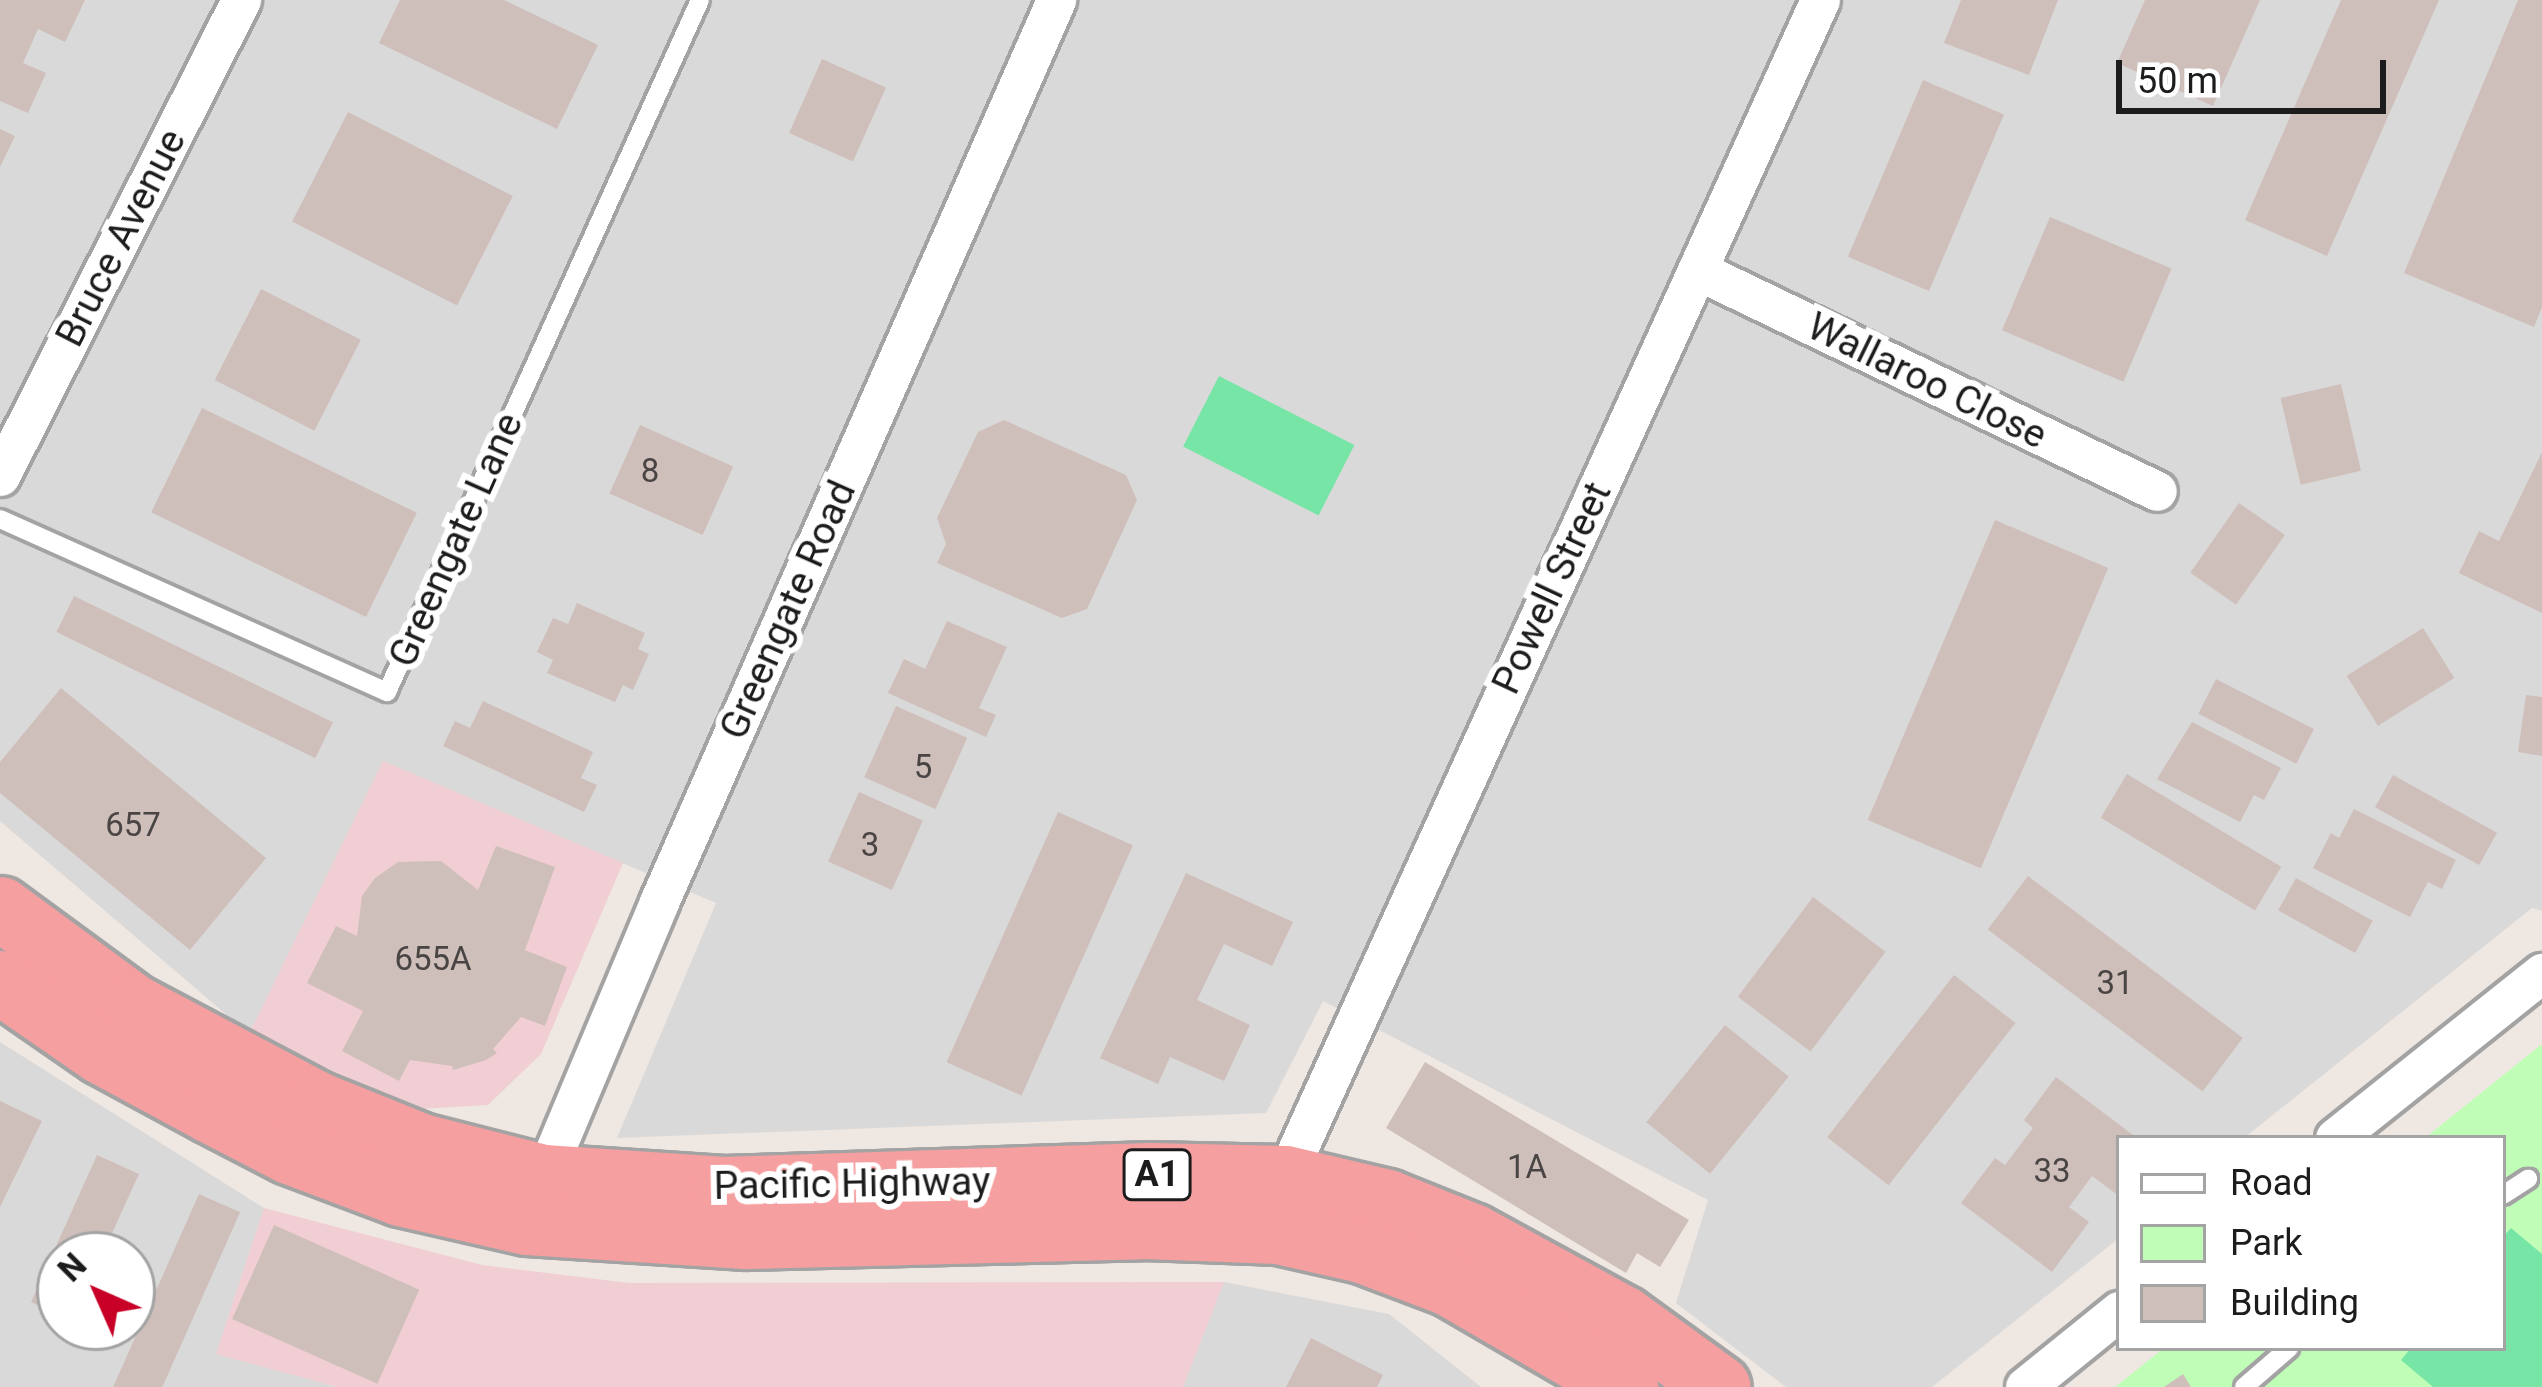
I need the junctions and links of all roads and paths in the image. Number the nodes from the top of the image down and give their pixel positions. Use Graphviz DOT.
graph roads {
  1 [pos="241,0"];
  2 [pos="700,0"];
  3 [pos="1056,0"];
  4 [pos="1820,0"];
  5 [pos="1697,270"];
  6 [pos="0,476"];
  7 [pos="2157,491"];
  8 [pos="0,519"];
  9 [pos="0,908"];
  10 [pos="2542,974"];
  11 [pos="0,982"];
  12 [pos="2339,1135"];
  13 [pos="1285,1177"];
  14 [pos="2528,1179"];
  15 [pos="2506,1193"];
  16 [pos="535,1199"];
  17 [pos="2116,1313"];
  18 [pos="2286,1351"];
  19 [pos="1626,1387"];
  20 [pos="1719,1387"];
  21 [pos="2025,1387"];
  22 [pos="2244,1387"];
  1 -- 6 [label="street, Bruce Avenue"];
  2 -- 8 [label="lane, Greengate Lane"];
  3 -- 16 [label="street, Greengate Road"];
  4 -- 5 [label="street, Powell Street"];
  5 -- 7 [label="street, Wallaroo Close"];
  5 -- 13 [label="street, Powell Street"];
  9 -- 16 [label="highway, Pacific Highway / A1"];
  10 -- 12 [label="street"];
  11 -- 16 [label="highway, Pacific Highway / A1"];
  13 -- 16 [label="highway, Pacific Highway / A1"];
  13 -- 20 [label="highway, Pacific Highway / A1"];
  14 -- 15 [label="lane"];
  16 -- 19 [label="highway, Pacific Highway / A1"];
  17 -- 21 [label="street"];
  18 -- 22 [label="lane"];
}
